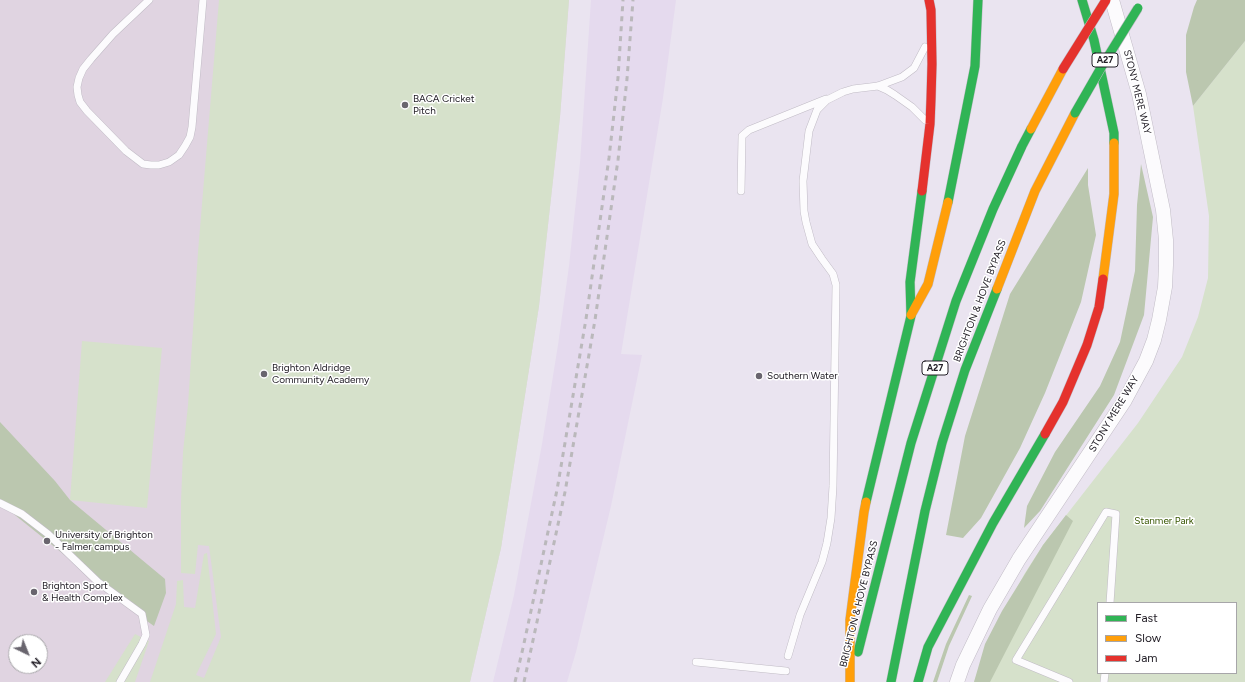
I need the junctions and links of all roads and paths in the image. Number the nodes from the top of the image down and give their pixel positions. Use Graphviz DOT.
graph roads {
  1 [pos="149,0"];
  2 [pos="203,0"];
  3 [pos="929,0"];
  4 [pos="978,0"];
  5 [pos="1082,0"];
  6 [pos="1106,0"];
  7 [pos="1112,0"];
  8 [pos="1144,0"];
  9 [pos="932,35"];
  10 [pos="878,86"];
  11 [pos="834,96"];
  12 [pos="930,124"];
  13 [pos="741,191"];
  14 [pos="910,316"];
  15 [pos="0,503"];
  16 [pos="1110,602"];
  17 [pos="788,656"];
  18 [pos="696,662"];
  19 [pos="786,671"];
  20 [pos="120,682"];
  21 [pos="851,682"];
  22 [pos="891,682"];
  23 [pos="918,682"];
  24 [pos="957,682"];
  25 [pos="1069,682"];
  1 -- 2 [label="lane"];
  3 -- 9 [label="highway"];
  4 -- 14 [label="highway"];
  5 -- 23 [label="highway"];
  6 -- 21 [label="highway, BRIGHTON & HOVE BYPASS / A27, bridge"];
  7 -- 24 [label="street, STONY MERE WAY"];
  8 -- 22 [label="highway, BRIGHTON & HOVE BYPASS / A27, bridge"];
  9 -- 10 [label="lane"];
  9 -- 12 [label="highway"];
  10 -- 11 [label="lane"];
  10 -- 12 [label="lane"];
  11 -- 13 [label="lane"];
  11 -- 17 [label="lane"];
  12 -- 14 [label="highway"];
  14 -- 21 [label="highway"];
  15 -- 20 [label="lane"];
  16 -- 25 [label="lane"];
  18 -- 19 [label="lane"];
}
